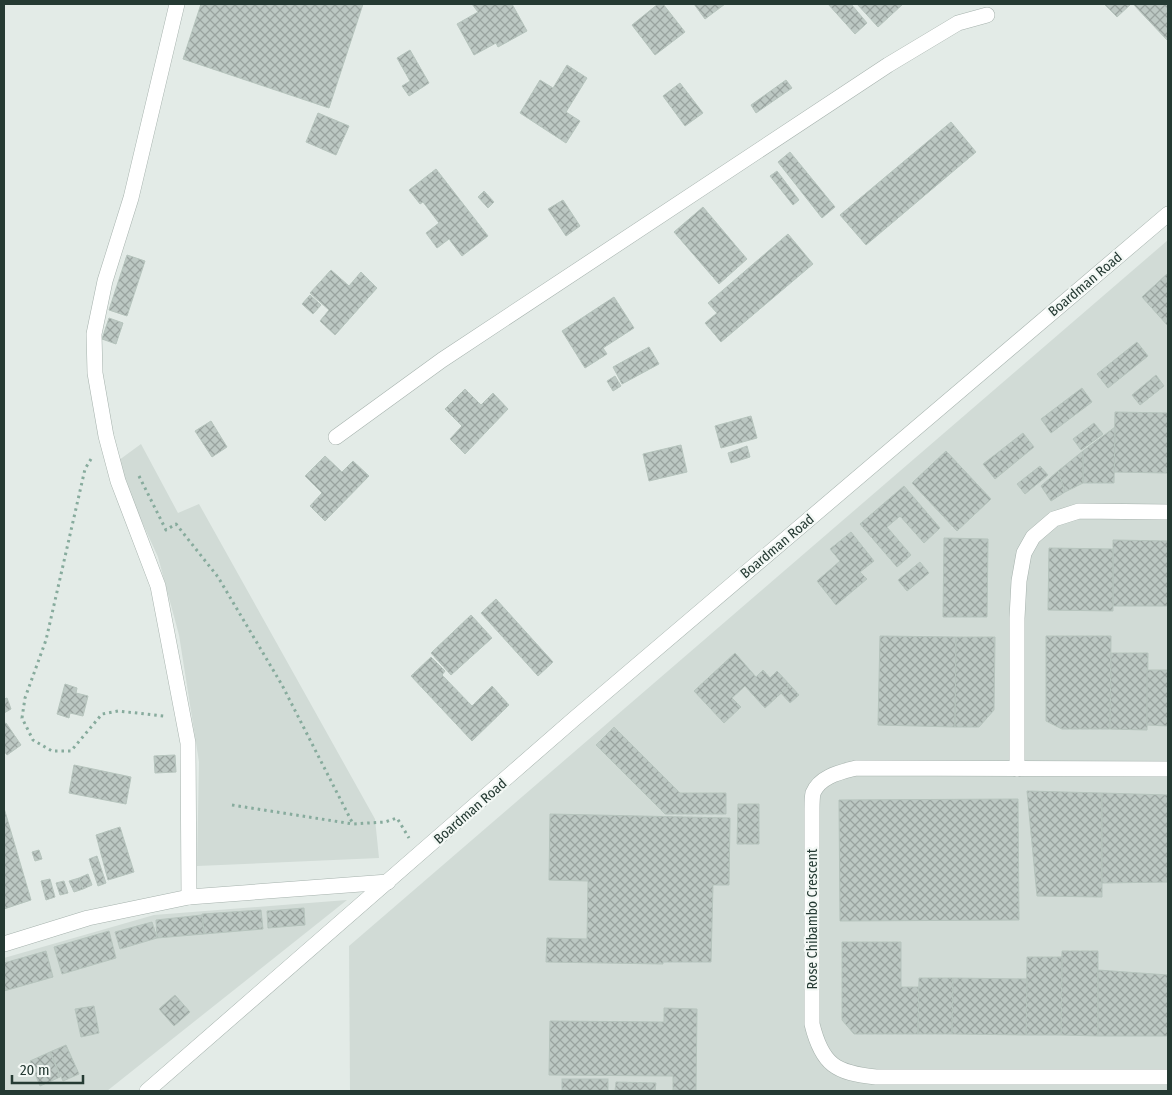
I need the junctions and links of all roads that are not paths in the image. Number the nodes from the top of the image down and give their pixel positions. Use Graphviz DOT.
graph roads {
  1 [pos="177,4"];
  2 [pos="987,15"];
  3 [pos="1168,214"];
  4 [pos="336,437"];
  5 [pos="1168,512"];
  6 [pos="1017,769"];
  7 [pos="1168,769"];
  8 [pos="388,882"];
  9 [pos="189,897"];
  10 [pos="4,944"];
  11 [pos="1168,1077"];
  12 [pos="147,1091"];
  1 -- 9 [label="street"];
  2 -- 4 [label="street"];
  3 -- 8 [label="street, Boardman Road"];
  5 -- 6 [label="street"];
  6 -- 7 [label="street, Rose Chibambo Crescent"];
  6 -- 11 [label="street, Rose Chibambo Crescent"];
  8 -- 9 [label="street"];
  8 -- 12 [label="street, Boardman Road"];
  9 -- 10 [label="street"];
}
